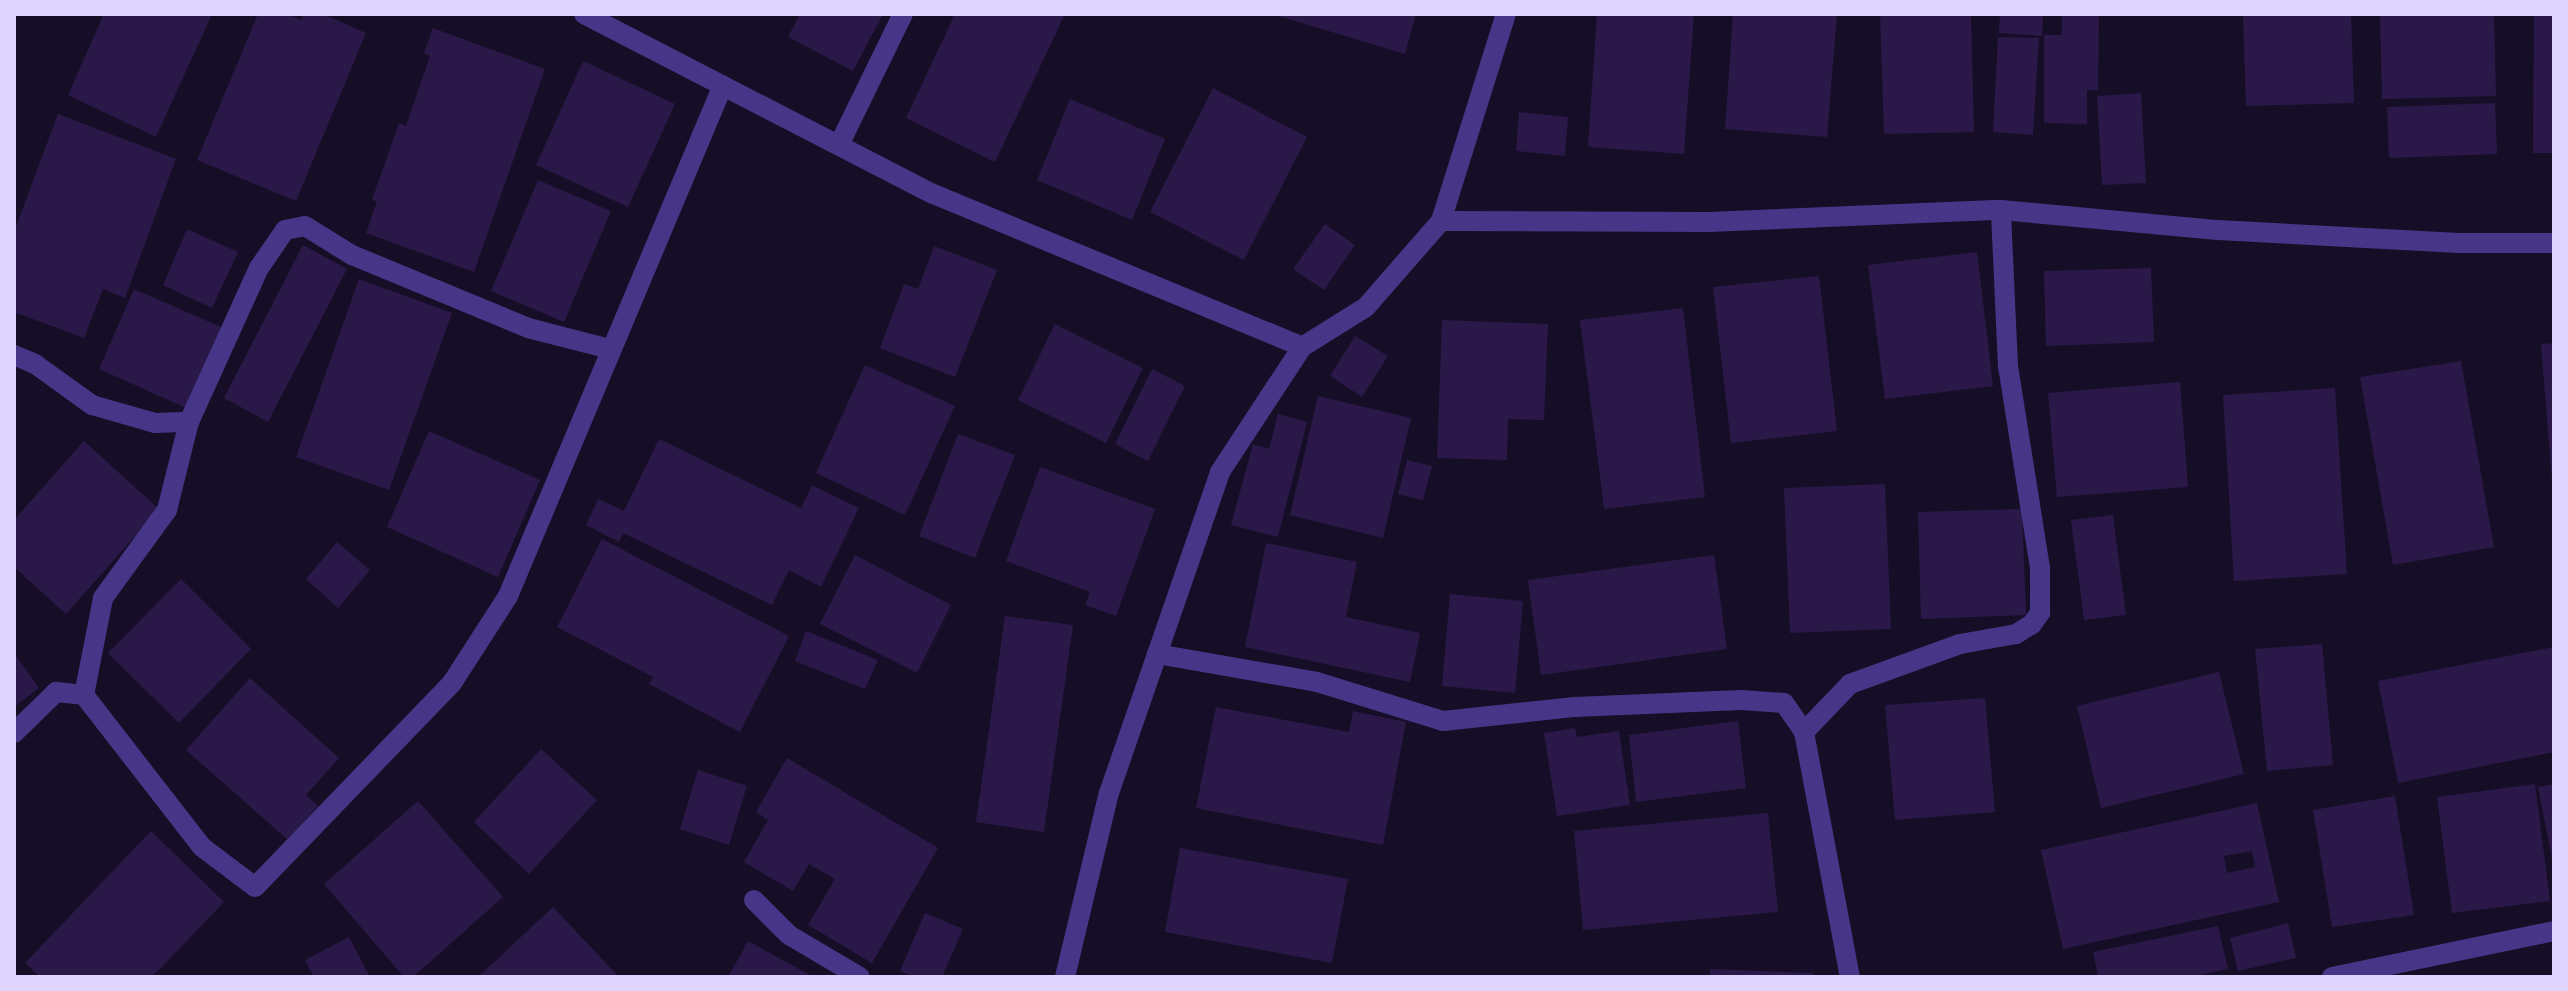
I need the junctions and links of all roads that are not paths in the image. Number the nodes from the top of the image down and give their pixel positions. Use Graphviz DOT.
graph roads {
  1 [pos="584,14"];
  2 [pos="903,14"];
  3 [pos="1506,14"];
  4 [pos="723,85"];
  5 [pos="839,145"];
  6 [pos="2001,210"];
  7 [pos="1441,221"];
  8 [pos="2554,243"];
  9 [pos="1302,347"];
  10 [pos="610,349"];
  11 [pos="14,355"];
  12 [pos="189,422"];
  13 [pos="1157,654"];
  14 [pos="84,695"];
  15 [pos="1804,732"];
  16 [pos="14,733"];
  17 [pos="754,900"];
  18 [pos="2554,931"];
  19 [pos="860,977"];
  20 [pos="1065,977"];
  21 [pos="1850,977"];
  22 [pos="2332,977"];
  1 -- 4 [label="street"];
  2 -- 5 [label="street"];
  3 -- 7 [label="street"];
  4 -- 5 [label="street"];
  4 -- 10 [label="street"];
  5 -- 9 [label="street"];
  6 -- 7 [label="street"];
  6 -- 8 [label="street"];
  6 -- 15 [label="street"];
  7 -- 9 [label="street"];
  9 -- 13 [label="street"];
  10 -- 12 [label="street"];
  10 -- 14 [label="street"];
  11 -- 12 [label="street"];
  12 -- 14 [label="street"];
  13 -- 15 [label="street"];
  13 -- 20 [label="street"];
  14 -- 16 [label="street"];
  15 -- 21 [label="street"];
  17 -- 19 [label="street"];
  18 -- 22 [label="street"];
}
